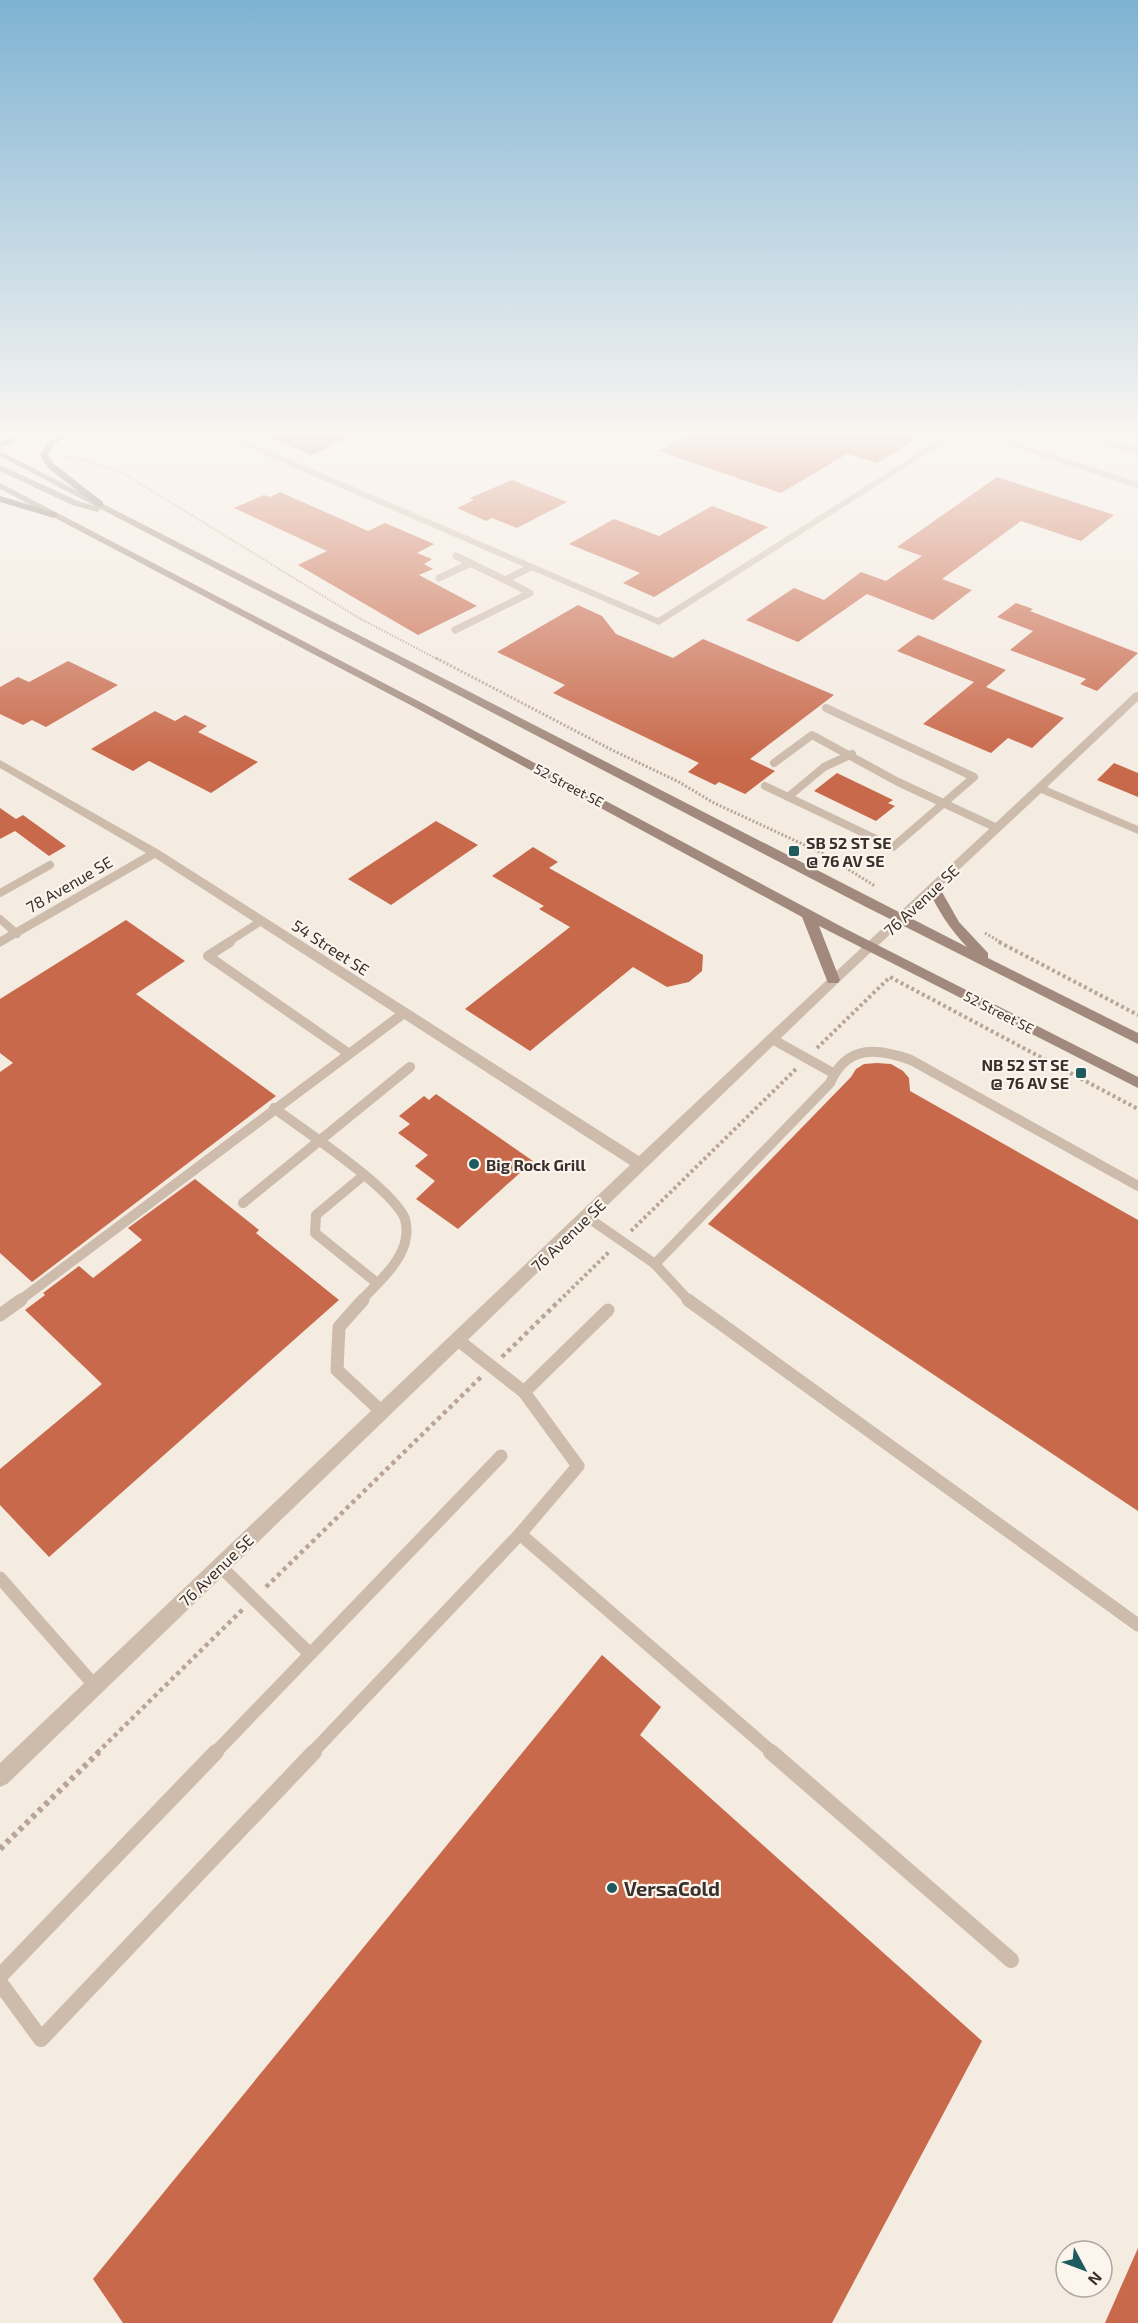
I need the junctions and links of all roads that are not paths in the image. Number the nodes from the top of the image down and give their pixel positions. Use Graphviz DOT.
graph roads {
  1 [pos="107,542"];
  2 [pos="174,542"];
  3 [pos="476,542"];
  4 [pos="784,542"];
  5 [pos="456,556"];
  6 [pos="471,563"];
  7 [pos="531,567"];
  8 [pos="439,578"];
  9 [pos="505,580"];
  10 [pos="455,630"];
  11 [pos="1138,695"];
  12 [pos="826,708"];
  13 [pos="852,754"];
  14 [pos="774,763"];
  15 [pos="0,764"];
  16 [pos="765,786"];
  17 [pos="1039,788"];
  18 [pos="788,797"];
  19 [pos="943,803"];
  20 [pos="997,828"];
  21 [pos="1138,830"];
  22 [pos="155,854"];
  23 [pos="50,865"];
  24 [pos="934,888"];
  25 [pos="0,893"];
  26 [pos="807,913"];
  27 [pos="0,919"];
  28 [pos="901,919"];
  29 [pos="261,921"];
  30 [pos="17,934"];
  31 [pos="0,943"];
  32 [pos="871,947"];
  33 [pos="994,966"];
  34 [pos="833,980"];
  35 [pos="404,1013"];
  36 [pos="772,1039"];
  37 [pos="1138,1039"];
  38 [pos="348,1053"];
  39 [pos="410,1067"];
  40 [pos="833,1073"];
  41 [pos="1138,1083"];
  42 [pos="274,1108"];
  43 [pos="318,1141"];
  44 [pos="641,1165"];
  45 [pos="364,1175"];
  46 [pos="1138,1186"];
  47 [pos="243,1203"];
  48 [pos="587,1217"];
  49 [pos="655,1264"];
  50 [pos="377,1283"];
  51 [pos="608,1310"];
  52 [pos="0,1315"];
  53 [pos="458,1340"];
  54 [pos="524,1392"];
  55 [pos="382,1412"];
  56 [pos="501,1456"];
  57 [pos="520,1534"];
  58 [pos="220,1566"];
  59 [pos="0,1578"];
  60 [pos="1138,1625"];
  61 [pos="309,1653"];
  62 [pos="95,1686"];
  63 [pos="0,1777"];
  64 [pos="1011,1960"];
  65 [pos="0,1976"];
  66 [pos="0,1983"];
  1 -- 26 [label="main road, 52 Street SE"];
  2 -- 28 [label="main road"];
  3 -- 7 [label="street"];
  4 -- 7 [label="street"];
  5 -- 6 [label="lane"];
  6 -- 8 [label="lane"];
  6 -- 9 [label="lane"];
  7 -- 9 [label="lane"];
  9 -- 10 [label="lane"];
  11 -- 17 [label="street, 76 Avenue SE"];
  12 -- 19 [label="lane"];
  13 -- 14 [label="lane"];
  13 -- 18 [label="lane"];
  13 -- 19 [label="lane"];
  15 -- 22 [label="street, 54 Street SE"];
  16 -- 18 [label="lane"];
  17 -- 20 [label="street, 76 Avenue SE"];
  17 -- 21 [label="street"];
  18 -- 19 [label="lane"];
  19 -- 20 [label="lane"];
  20 -- 24 [label="street, 76 Avenue SE"];
  22 -- 29 [label="street, 54 Street SE"];
  22 -- 30 [label="street, 78 Avenue SE"];
  23 -- 25 [label="lane"];
  24 -- 28 [label="street, 76 Avenue SE"];
  24 -- 33 [label="main road"];
  26 -- 32 [label="main road, 52 Street SE"];
  26 -- 34 [label="main road"];
  27 -- 30 [label="lane"];
  28 -- 32 [label="street, 76 Avenue SE"];
  28 -- 33 [label="main road"];
  29 -- 35 [label="street, 54 Street SE"];
  29 -- 38 [label="lane"];
  30 -- 31 [label="street, 78 Avenue SE"];
  32 -- 34 [label="street, 76 Avenue SE"];
  32 -- 41 [label="main road, 52 Street SE"];
  33 -- 37 [label="main road"];
  34 -- 36 [label="street, 76 Avenue SE"];
  35 -- 38 [label="lane"];
  35 -- 44 [label="street, 54 Street SE"];
  36 -- 40 [label="lane"];
  36 -- 44 [label="street, 76 Avenue SE"];
  38 -- 42 [label="lane"];
  39 -- 43 [label="lane"];
  40 -- 46 [label="lane"];
  40 -- 49 [label="lane"];
  42 -- 43 [label="lane"];
  42 -- 52 [label="lane"];
  43 -- 45 [label="lane"];
  43 -- 47 [label="lane"];
  44 -- 48 [label="street, 76 Avenue SE"];
  45 -- 50 [label="lane"];
  45 -- 50 [label="lane"];
  48 -- 49 [label="lane"];
  48 -- 53 [label="street, 76 Avenue SE"];
  49 -- 60 [label="lane"];
  50 -- 55 [label="lane"];
  51 -- 54 [label="lane"];
  53 -- 54 [label="lane"];
  53 -- 55 [label="street, 76 Avenue SE"];
  54 -- 57 [label="lane"];
  55 -- 58 [label="street, 76 Avenue SE"];
  56 -- 61 [label="lane"];
  57 -- 64 [label="lane"];
  57 -- 66 [label="lane"];
  58 -- 61 [label="lane"];
  58 -- 62 [label="street, 76 Avenue SE"];
  59 -- 62 [label="lane"];
  61 -- 65 [label="lane"];
  62 -- 63 [label="street, 76 Avenue SE"];
}
